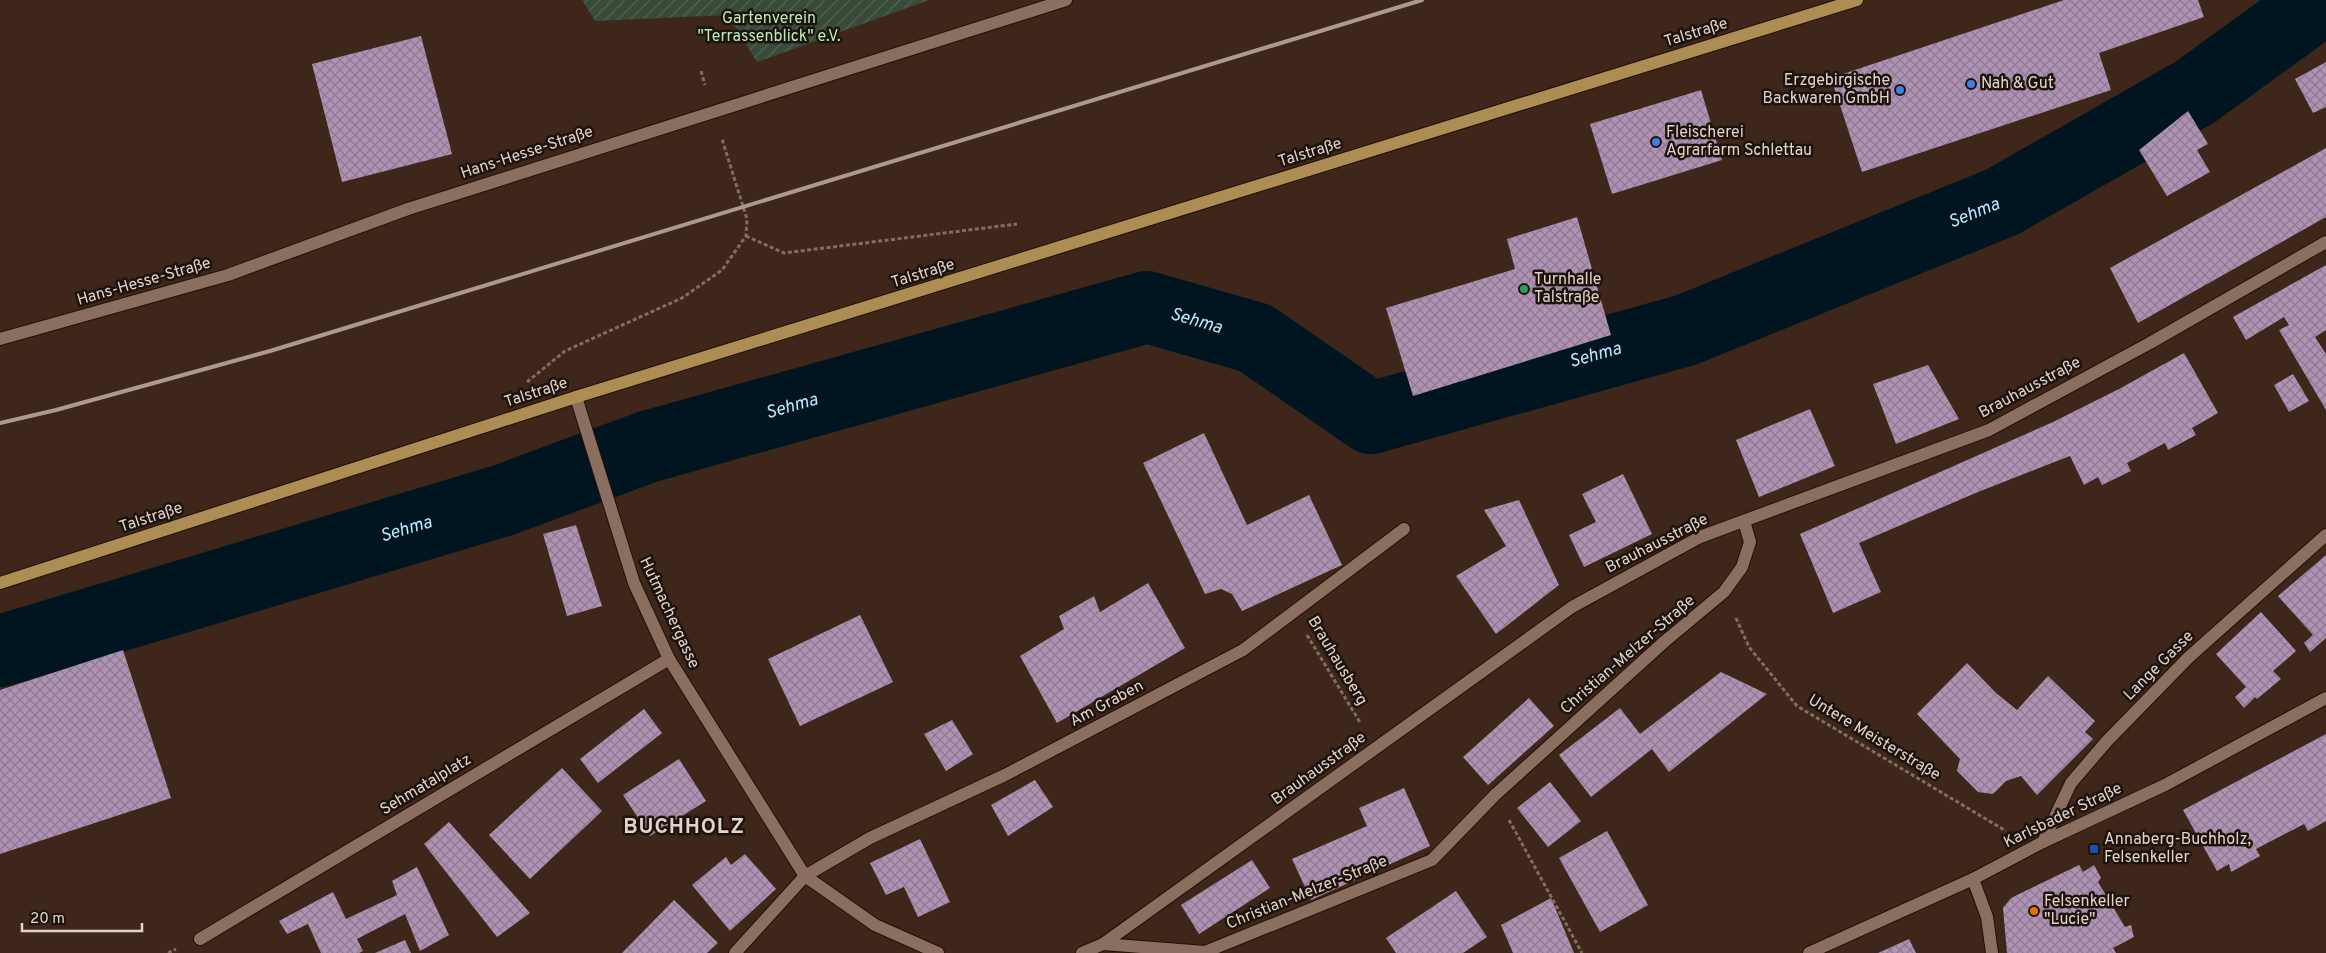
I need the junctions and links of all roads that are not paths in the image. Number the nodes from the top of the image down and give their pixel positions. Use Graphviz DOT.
graph roads {
  1 [pos="1066,0"];
  2 [pos="1857,0"];
  3 [pos="2326,242"];
  4 [pos="0,339"];
  5 [pos="576,397"];
  6 [pos="1744,521"];
  7 [pos="1404,529"];
  8 [pos="2326,535"];
  9 [pos="0,583"];
  10 [pos="669,659"];
  11 [pos="2326,698"];
  12 [pos="2043,842"];
  13 [pos="805,876"];
  14 [pos="1973,879"];
  15 [pos="200,939"];
  16 [pos="1103,944"];
  17 [pos="734,953"];
  18 [pos="938,953"];
  19 [pos="1082,953"];
  20 [pos="1809,953"];
  21 [pos="1992,953"];
  1 -- 4 [label="street, Hans-Hesse-Straße"];
  2 -- 5 [label="main road, Talstraße"];
  3 -- 6 [label="street, Brauhausstraße"];
  5 -- 9 [label="main road, Talstraße"];
  5 -- 10 [label="street, Hutmachergasse"];
  6 -- 16 [label="street, Brauhausstraße"];
  6 -- 16 [label="street, Christian-Melzer-Straße"];
  7 -- 13 [label="street, Am Graben"];
  8 -- 12 [label="street, Lange Gasse"];
  10 -- 13 [label="street, Hutmachergasse"];
  10 -- 15 [label="street, Sehmatalplatz"];
  11 -- 12 [label="street, Karlsbader Straße"];
  12 -- 14 [label="street, Karlsbader Straße"];
  13 -- 17 [label="street"];
  13 -- 18 [label="street, Hutmachergasse"];
  14 -- 20 [label="street, Karlsbader Straße"];
  14 -- 21 [label="street"];
  16 -- 19 [label="street, Brauhausstraße"];
}
